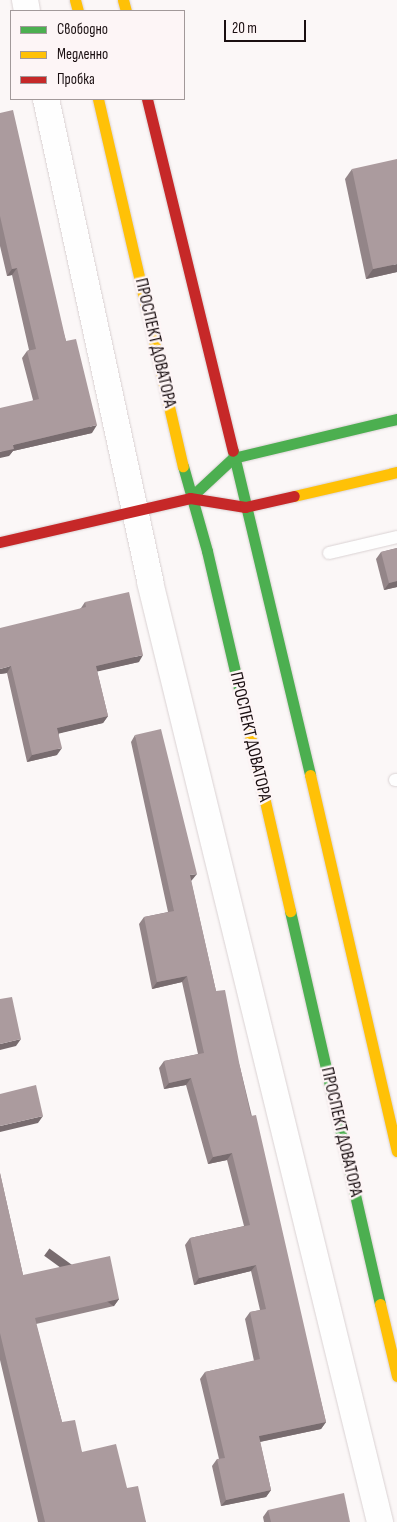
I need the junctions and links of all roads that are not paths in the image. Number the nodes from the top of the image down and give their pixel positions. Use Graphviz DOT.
graph roads {
  1 [pos="46,100"];
  2 [pos="98,100"];
  3 [pos="147,100"];
  4 [pos="397,419"];
  5 [pos="233,458"];
  6 [pos="397,472"];
  7 [pos="190,498"];
  8 [pos="245,507"];
  9 [pos="134,511"];
  10 [pos="397,537"];
  11 [pos="0,542"];
  12 [pos="329,553"];
  13 [pos="397,1151"];
  14 [pos="397,1376"];
  15 [pos="380,1522"];
  1 -- 9 [label="street"];
  2 -- 7 [label="main road, ПРОСПЕКТ ДОВАТОРА"];
  3 -- 5 [label="main road"];
  4 -- 5 [label="main road"];
  5 -- 7 [label="main road"];
  5 -- 8 [label="main road"];
  6 -- 8 [label="main road"];
  7 -- 8 [label="main road"];
  7 -- 9 [label="main road"];
  7 -- 14 [label="main road, ПРОСПЕКТ ДОВАТОРА"];
  8 -- 13 [label="main road"];
  9 -- 11 [label="main road"];
  9 -- 15 [label="street"];
  10 -- 12 [label="lane"];
}
